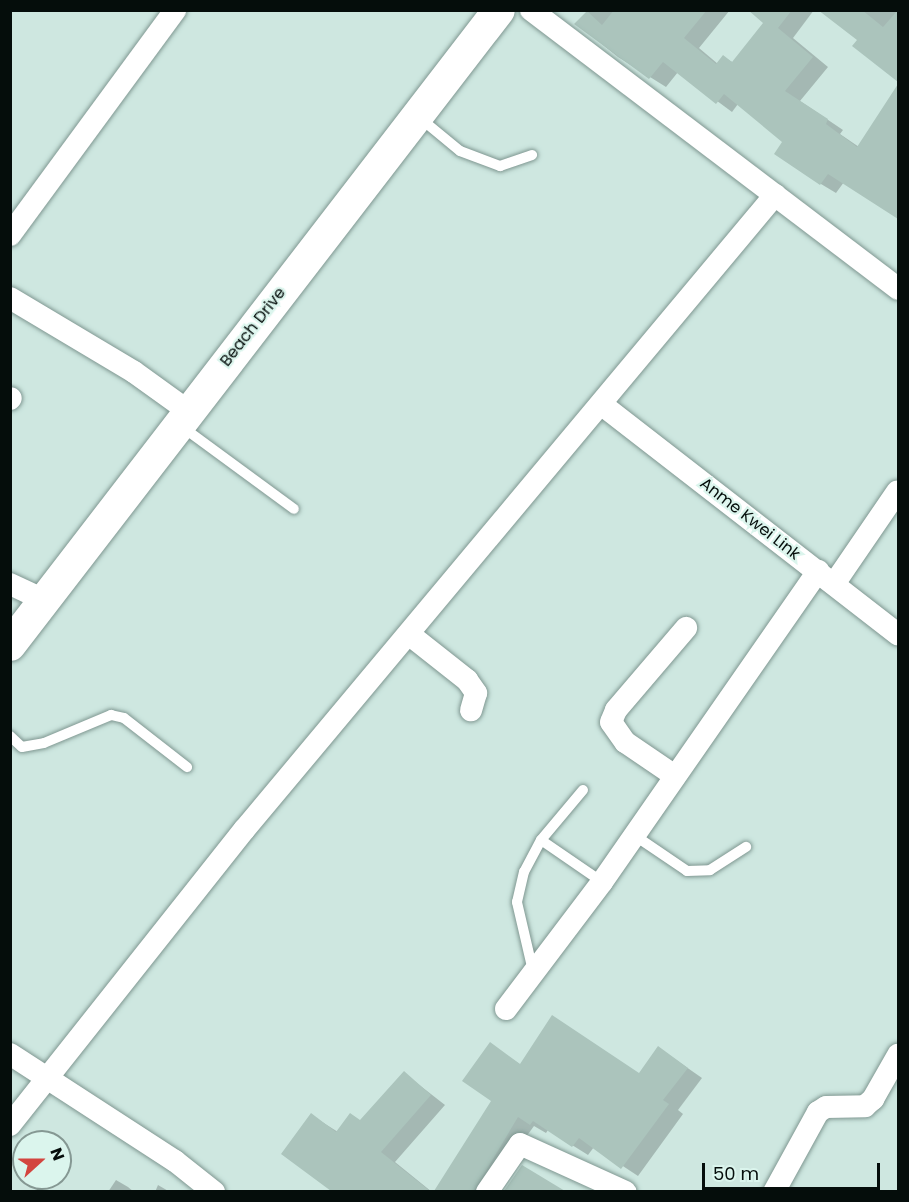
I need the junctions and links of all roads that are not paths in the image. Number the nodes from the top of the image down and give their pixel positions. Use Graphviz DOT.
graph roads {
  1 [pos="175,10"];
  2 [pos="499,10"];
  3 [pos="531,10"];
  4 [pos="417,115"];
  5 [pos="532,155"];
  6 [pos="776,195"];
  7 [pos="10,235"];
  8 [pos="898,289"];
  9 [pos="10,298"];
  10 [pos="601,404"];
  11 [pos="183,417"];
  12 [pos="897,492"];
  13 [pos="294,509"];
  14 [pos="826,577"];
  15 [pos="10,584"];
  16 [pos="45,600"];
  17 [pos="686,628"];
  18 [pos="898,633"];
  19 [pos="410,635"];
  20 [pos="10,645"];
  21 [pos="471,710"];
  22 [pos="10,736"];
  23 [pos="187,767"];
  24 [pos="675,776"];
  25 [pos="583,790"];
  26 [pos="634,835"];
  27 [pos="541,840"];
  28 [pos="746,847"];
  29 [pos="602,882"];
  30 [pos="534,972"];
  31 [pos="506,1010"];
  32 [pos="10,1054"];
  33 [pos="898,1054"];
  34 [pos="46,1079"];
  35 [pos="10,1125"];
  36 [pos="214,1191"];
  37 [pos="487,1191"];
  38 [pos="626,1191"];
  39 [pos="774,1191"];
  1 -- 7 [label="street"];
  2 -- 4 [label="street, Beach Drive"];
  3 -- 6 [label="street"];
  4 -- 5 [label="lane"];
  4 -- 11 [label="street, Beach Drive"];
  6 -- 8 [label="street"];
  6 -- 10 [label="street"];
  9 -- 11 [label="street"];
  10 -- 14 [label="street, Anme Kwei Link"];
  10 -- 19 [label="street"];
  11 -- 13 [label="lane"];
  11 -- 16 [label="street, Beach Drive"];
  12 -- 14 [label="street"];
  14 -- 18 [label="street, Anme Kwei Link"];
  14 -- 24 [label="street"];
  15 -- 16 [label="street"];
  16 -- 20 [label="street, Beach Drive"];
  17 -- 24 [label="street"];
  19 -- 21 [label="street"];
  19 -- 34 [label="street"];
  22 -- 23 [label="lane"];
  24 -- 26 [label="street"];
  25 -- 27 [label="lane"];
  26 -- 28 [label="lane"];
  26 -- 29 [label="street"];
  27 -- 29 [label="lane"];
  27 -- 30 [label="lane"];
  29 -- 30 [label="street"];
  30 -- 31 [label="street"];
  32 -- 34 [label="street"];
  33 -- 39 [label="street"];
  34 -- 35 [label="street"];
  34 -- 36 [label="street"];
  37 -- 38 [label="street"];
}
